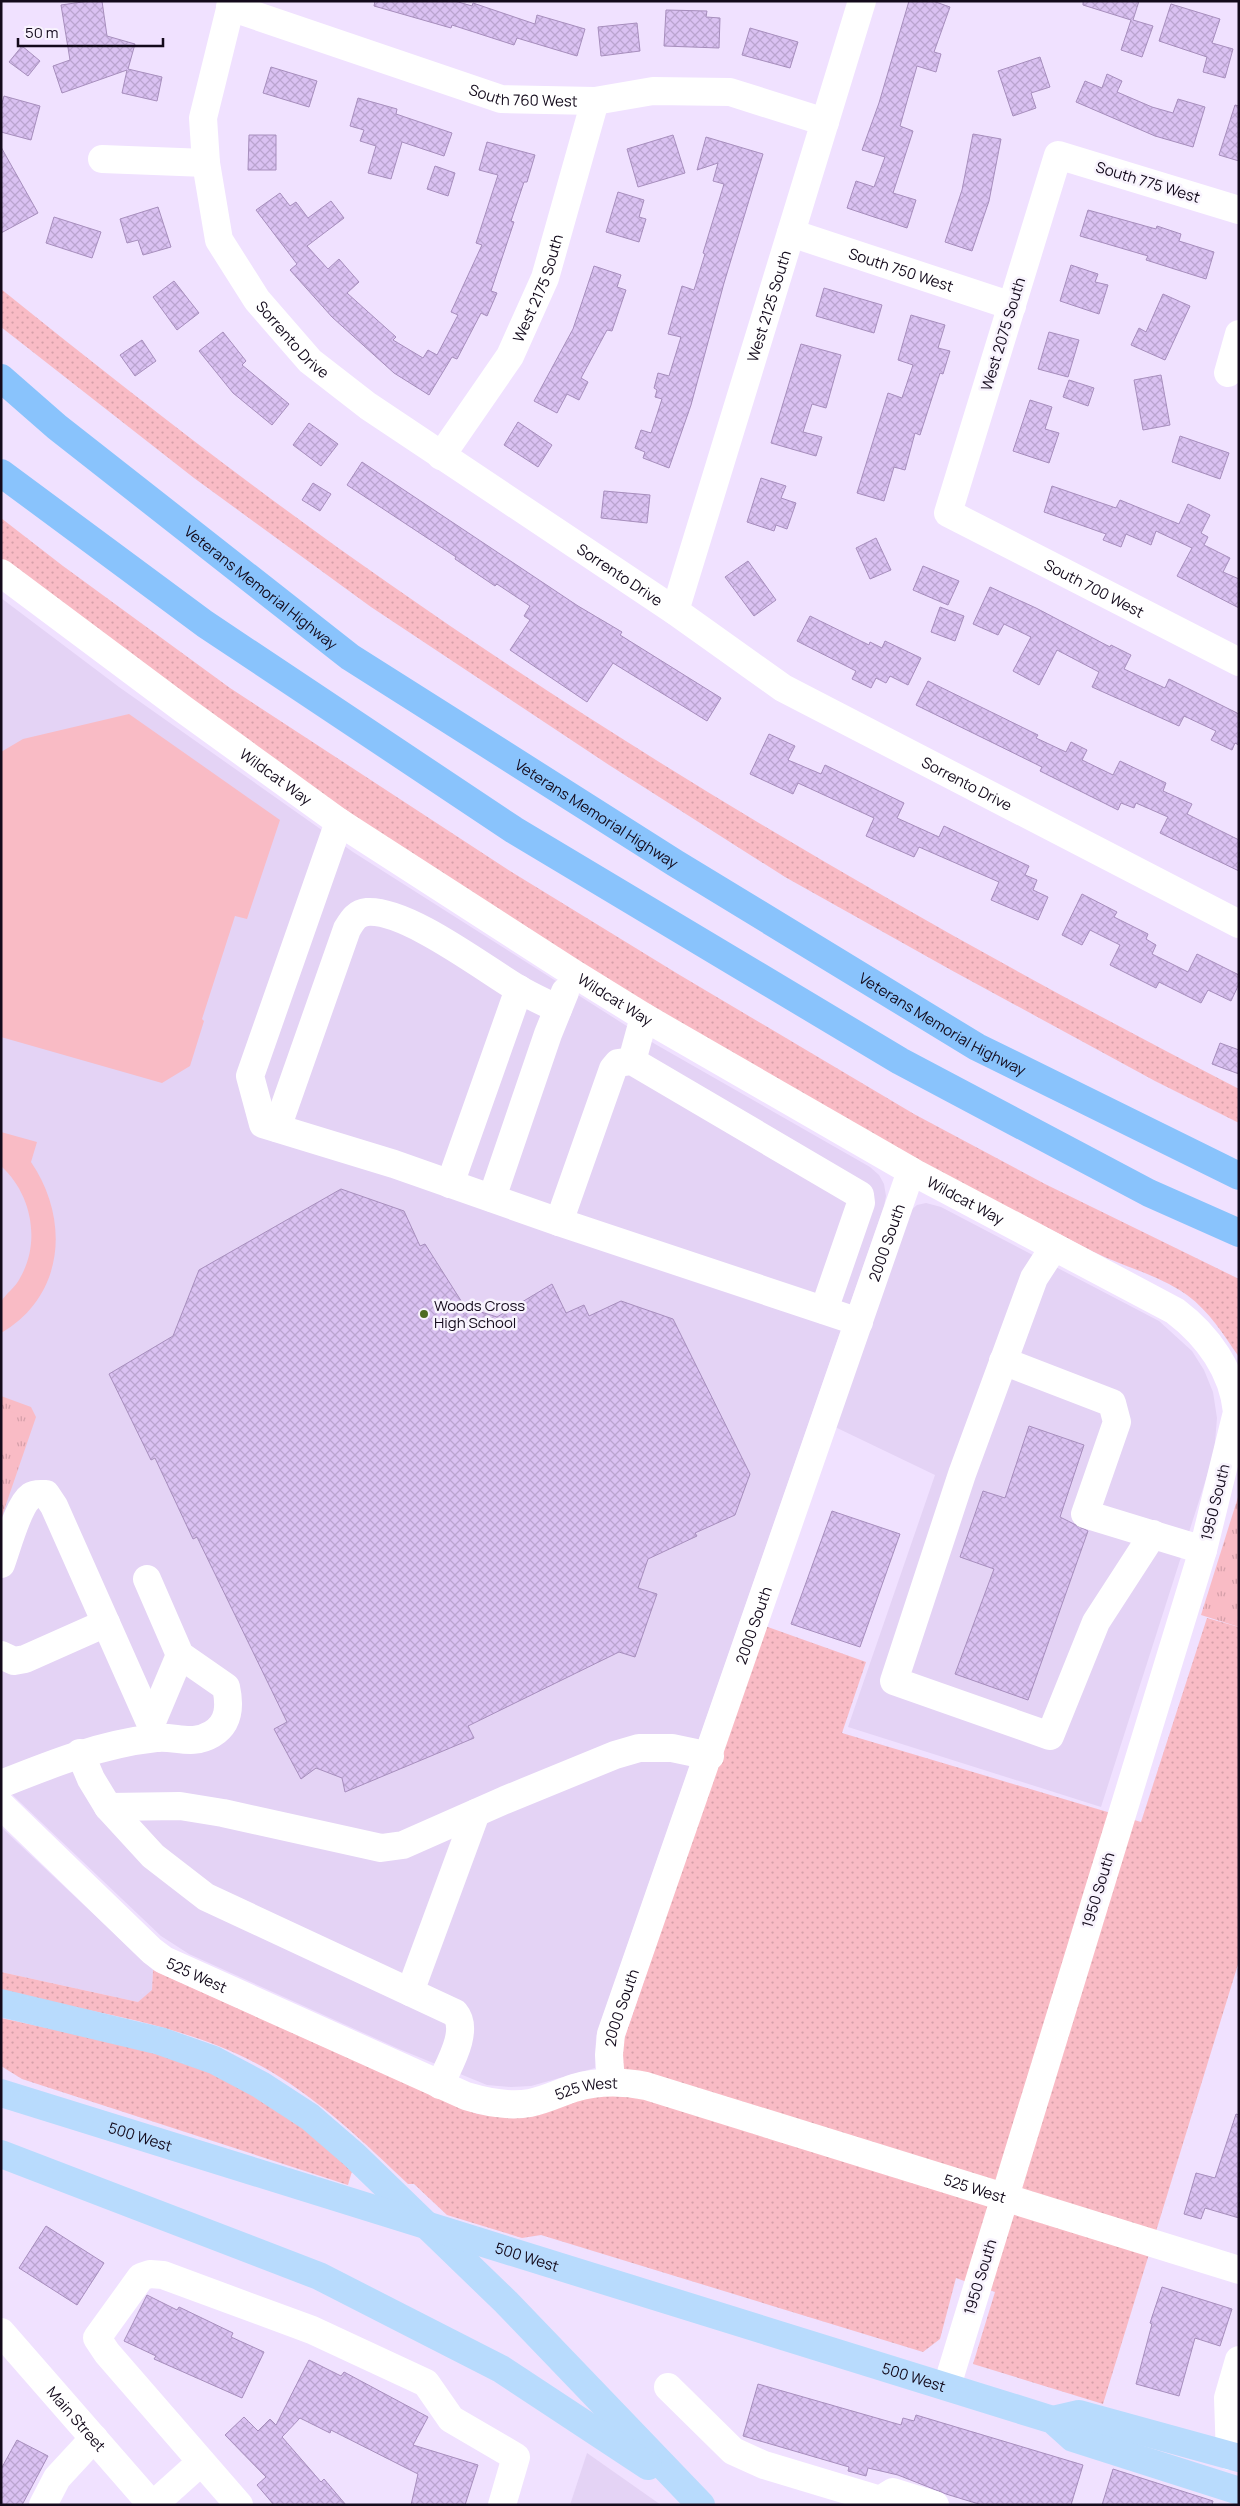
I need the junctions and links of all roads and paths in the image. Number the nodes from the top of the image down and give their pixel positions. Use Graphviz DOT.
graph roads {
  1 [pos="862,1"];
  2 [pos="231,4"];
  3 [pos="595,101"];
  4 [pos="826,122"];
  5 [pos="1058,155"];
  6 [pos="102,159"];
  7 [pos="206,163"];
  8 [pos="1239,210"];
  9 [pos="791,233"];
  10 [pos="1012,306"];
  11 [pos="1239,334"];
  12 [pos="1228,373"];
  13 [pos="1,378"];
  14 [pos="441,456"];
  15 [pos="1,473"];
  16 [pos="948,513"];
  17 [pos="1,573"];
  18 [pos="675,611"];
  19 [pos="1239,662"];
  20 [pos="339,822"];
  21 [pos="1239,924"];
  22 [pos="573,973"];
  23 [pos="519,989"];
  24 [pos="558,1009"];
  25 [pos="644,1017"];
  26 [pos="632,1061"];
  27 [pos="277,1128"];
  28 [pos="911,1171"];
  29 [pos="1239,1176"];
  30 [pos="450,1184"];
  31 [pos="492,1198"];
  32 [pos="559,1222"];
  33 [pos="1239,1233"];
  34 [pos="1054,1247"];
  35 [pos="824,1310"];
  36 [pos="859,1322"];
  37 [pos="1004,1361"];
  38 [pos="1237,1390"];
  39 [pos="1153,1534"];
  40 [pos="1203,1550"];
  41 [pos="1,1564"];
  42 [pos="147,1579"];
  43 [pos="106,1623"];
  44 [pos="1,1655"];
  45 [pos="180,1655"];
  46 [pos="154,1731"];
  47 [pos="80,1753"];
  48 [pos="710,1756"];
  49 [pos="1,1784"];
  50 [pos="1,1805"];
  51 [pos="108,1806"];
  52 [pos="476,1813"];
  53 [pos="410,1992"];
  54 [pos="1,2003"];
  55 [pos="610,2082"];
  56 [pos="440,2085"];
  57 [pos="1,2093"];
  58 [pos="1,2154"];
  59 [pos="1004,2196"];
  60 [pos="1239,2270"];
  61 [pos="1,2332"];
  62 [pos="1239,2360"];
  63 [pos="947,2386"];
  64 [pos="668,2387"];
  65 [pos="1053,2420"];
  66 [pos="94,2438"];
  67 [pos="1234,2457"];
  68 [pos="201,2462"];
  69 [pos="1234,2495"];
  70 [pos="695,2499"];
  71 [pos="868,2501"];
  72 [pos="44,2505"];
  73 [pos="153,2505"];
  74 [pos="239,2505"];
  75 [pos="502,2505"];
  76 [pos="935,2505"];
  1 -- 4 [label="street, West 2125 South"];
  2 -- 3 [label="street, South 760 West"];
  2 -- 7 [label="street, Sorrento Drive"];
  3 -- 4 [label="street, South 760 West"];
  3 -- 14 [label="street, West 2175 South"];
  4 -- 9 [label="street, West 2125 South"];
  5 -- 8 [label="street, South 775 West"];
  5 -- 10 [label="street, West 2075 South"];
  6 -- 7 [label="street"];
  7 -- 14 [label="street, Sorrento Drive"];
  9 -- 10 [label="street, South 750 West"];
  9 -- 18 [label="street, West 2125 South"];
  10 -- 16 [label="street, West 2075 South"];
  11 -- 12 [label="street"];
  13 -- 29 [label="highway, Veterans Memorial Highway"];
  14 -- 18 [label="street, Sorrento Drive"];
  15 -- 33 [label="highway"];
  16 -- 19 [label="street, South 700 West"];
  17 -- 20 [label="street, Wildcat Way"];
  18 -- 21 [label="street, Sorrento Drive"];
  20 -- 22 [label="street, Wildcat Way"];
  20 -- 27 [label="street"];
  22 -- 24 [label="street"];
  22 -- 25 [label="street, Wildcat Way"];
  23 -- 24 [label="street"];
  23 -- 27 [label="street"];
  23 -- 30 [label="street"];
  24 -- 31 [label="street"];
  25 -- 26 [label="street"];
  25 -- 28 [label="street, Wildcat Way"];
  26 -- 32 [label="street"];
  26 -- 35 [label="street"];
  27 -- 30 [label="street"];
  28 -- 34 [label="street, Wildcat Way"];
  28 -- 36 [label="street, 2000 South"];
  30 -- 31 [label="street"];
  31 -- 32 [label="street"];
  32 -- 35 [label="street"];
  34 -- 37 [label="street"];
  34 -- 38 [label="street, Wildcat Way"];
  35 -- 36 [label="street"];
  36 -- 48 [label="street, 2000 South"];
  37 -- 39 [label="street"];
  37 -- 39 [label="street"];
  38 -- 40 [label="street, 1950 South"];
  39 -- 40 [label="street"];
  40 -- 59 [label="street, 1950 South"];
  41 -- 43 [label="street"];
  42 -- 45 [label="street"];
  43 -- 44 [label="street"];
  43 -- 46 [label="street"];
  45 -- 46 [label="street"];
  45 -- 46 [label="street"];
  46 -- 47 [label="street"];
  47 -- 49 [label="street"];
  47 -- 51 [label="street"];
  48 -- 52 [label="street"];
  48 -- 55 [label="street, 2000 South"];
  50 -- 56 [label="street, 525 West"];
  51 -- 52 [label="street"];
  51 -- 53 [label="street"];
  52 -- 53 [label="street"];
  53 -- 56 [label="street"];
  54 -- 70 [label="main road"];
  55 -- 56 [label="street, 525 West"];
  55 -- 59 [label="street, 525 West"];
  57 -- 63 [label="main road, 500 West"];
  58 -- 70 [label="main road"];
  59 -- 60 [label="street, 525 West"];
  59 -- 63 [label="street, 1950 South"];
  61 -- 66 [label="street, Main Street"];
  62 -- 67 [label="street"];
  63 -- 65 [label="main road, 500 West"];
  64 -- 71 [label="street"];
  65 -- 67 [label="main road"];
  65 -- 69 [label="main road, 500 West"];
  66 -- 72 [label="street"];
  66 -- 73 [label="street, Main Street"];
  68 -- 73 [label="street"];
  68 -- 74 [label="street"];
  68 -- 75 [label="street"];
  71 -- 76 [label="street"];
}
